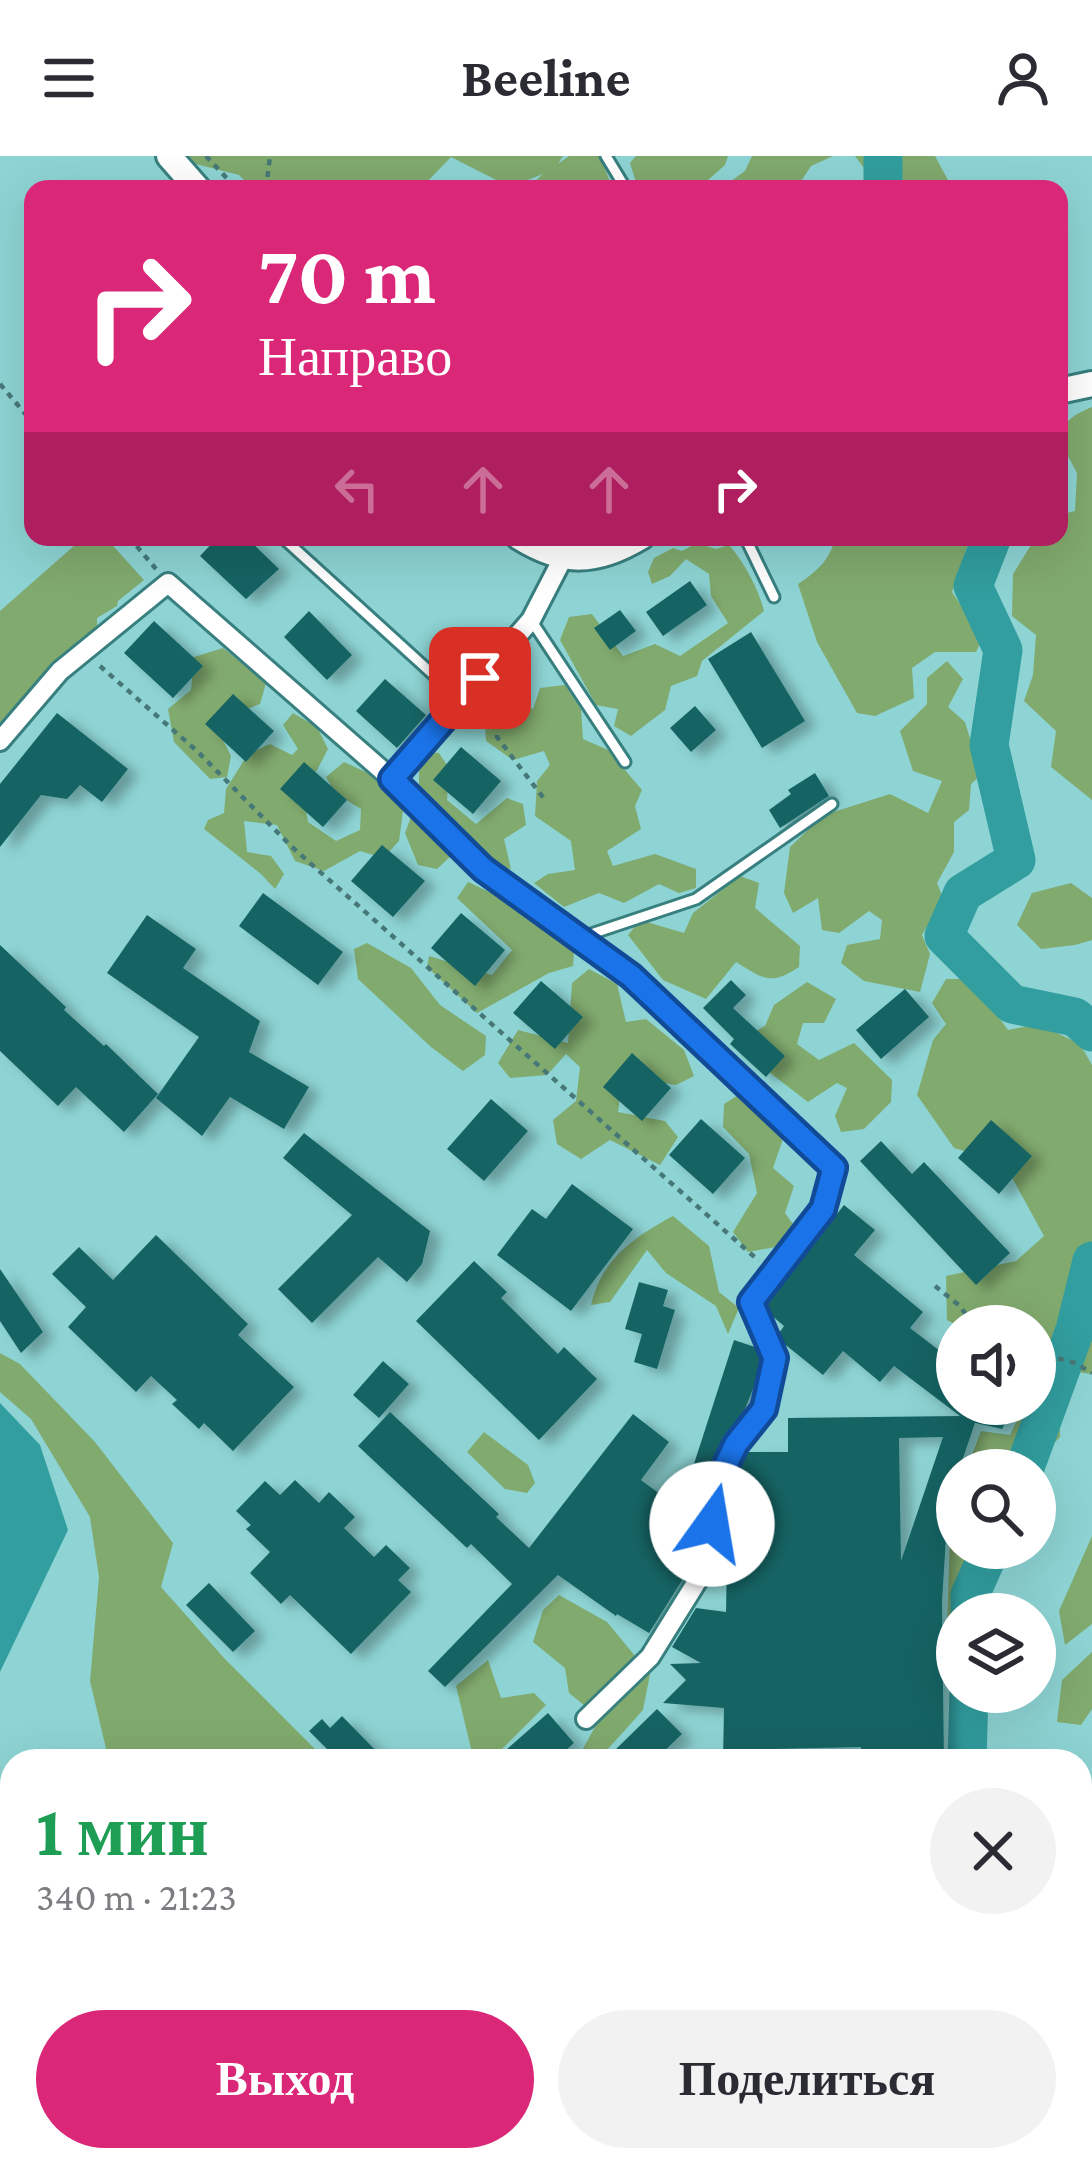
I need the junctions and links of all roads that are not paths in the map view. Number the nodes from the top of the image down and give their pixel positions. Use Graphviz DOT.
graph roads {
  1 [pos="169,156"];
  2 [pos="190,180"];
  3 [pos="291,546"];
  4 [pos="535,546"];
  5 [pos="626,546"];
  6 [pos="749,546"];
  7 [pos="564,556"];
  8 [pos="774,597"];
  9 [pos="532,620"];
  10 [pos="461,700"];
  11 [pos="0,740"];
  12 [pos="625,762"];
  13 [pos="392,779"];
  14 [pos="832,804"];
  15 [pos="579,938"];
  16 [pos="586,1719"];
  1 -- 2 [label="street"];
  3 -- 10 [label="lane"];
  4 -- 7 [label="street"];
  5 -- 7 [label="street"];
  6 -- 8 [label="lane"];
  7 -- 9 [label="street"];
  9 -- 10 [label="street"];
  9 -- 12 [label="lane"];
  10 -- 13 [label="street"];
  11 -- 13 [label="street"];
  13 -- 15 [label="street"];
  14 -- 15 [label="lane"];
  15 -- 16 [label="street"];
}
